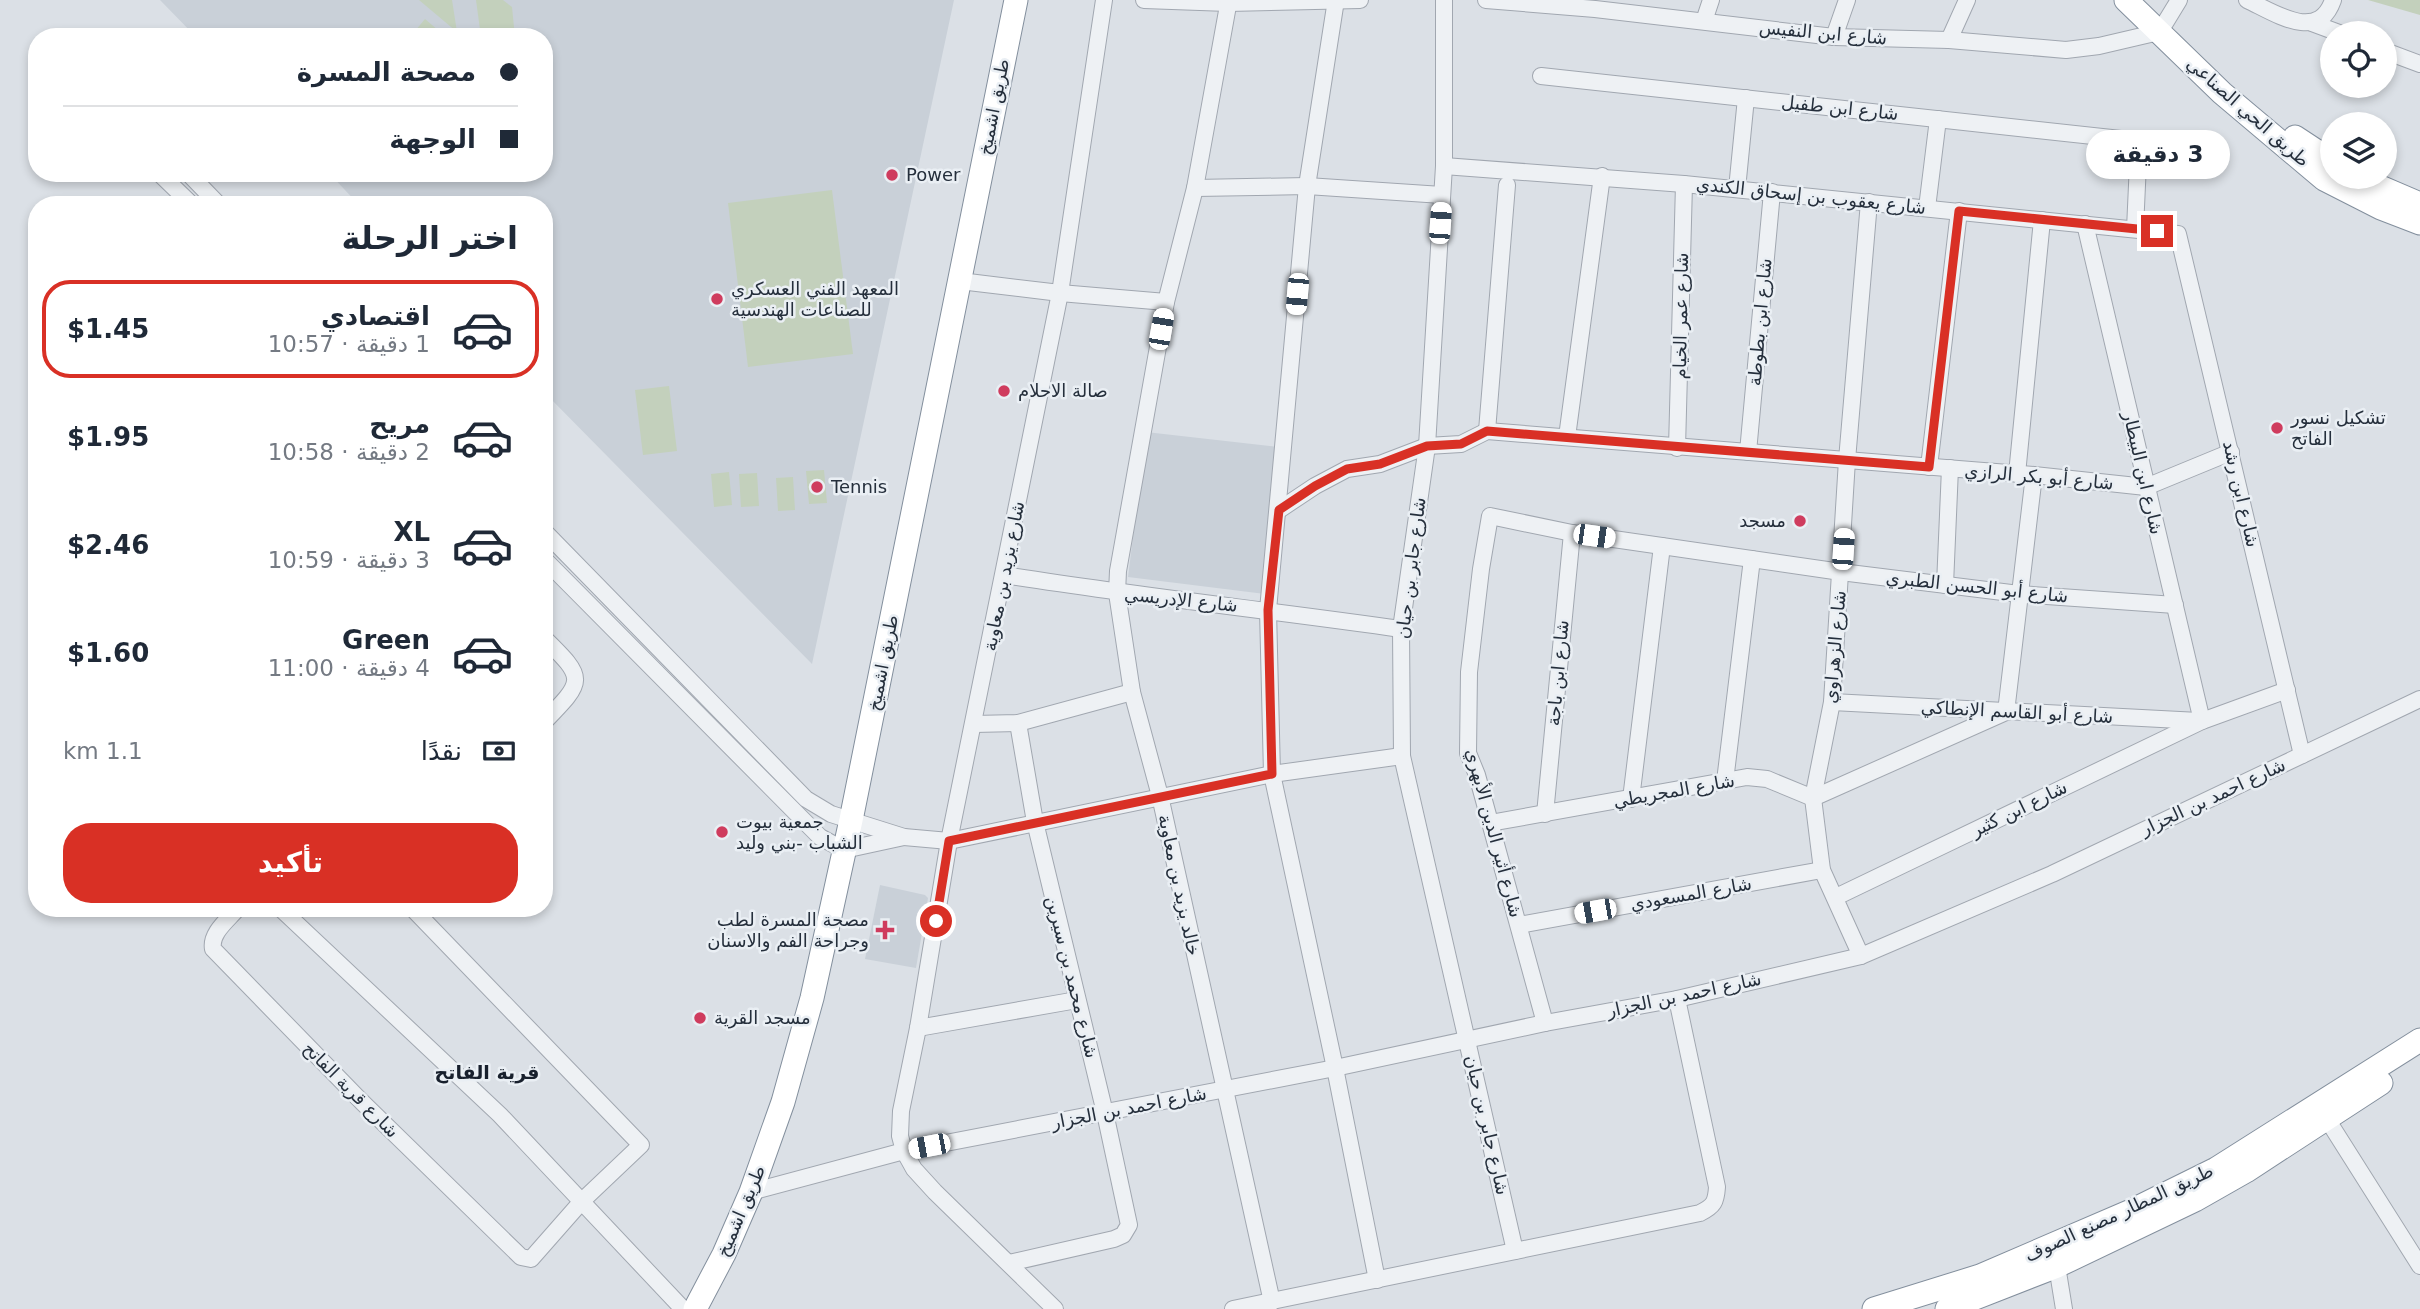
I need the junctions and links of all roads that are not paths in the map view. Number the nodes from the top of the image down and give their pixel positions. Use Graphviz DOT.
graph roads {
  1 [pos="1016,0"];
  2 [pos="1104,0"];
  3 [pos="1144,0"];
  4 [pos="1360,0"];
  5 [pos="1444,0"];
  6 [pos="1486,0"];
  7 [pos="1711,0"];
  8 [pos="1847,0"];
  9 [pos="1967,0"];
  10 [pos="2126,0"];
  11 [pos="2142,0"];
  12 [pos="2179,0"];
  13 [pos="2247,0"];
  14 [pos="2333,0"];
  15 [pos="1229,1"];
  16 [pos="1336,1"];
  17 [pos="1596,5"];
  18 [pos="1704,21"];
  19 [pos="2312,23"];
  20 [pos="2320,26"];
  21 [pos="2162,27"];
  22 [pos="1834,37"];
  23 [pos="1949,40"];
  24 [pos="2397,55"];
  25 [pos="2420,64"];
  26 [pos="1541,76"];
  27 [pos="1746,98"];
  28 [pos="1938,119"];
  29 [pos="2320,153"];
  30 [pos="1444,166"];
  31 [pos="1602,177"];
  32 [pos="174,182"];
  33 [pos="197,182"];
  34 [pos="1684,184"];
  35 [pos="1507,185"];
  36 [pos="1307,186"];
  37 [pos="1195,188"];
  38 [pos="1737,189"];
  39 [pos="2385,189"];
  40 [pos="1772,192"];
  41 [pos="1442,195"];
  42 [pos="185,196"];
  43 [pos="210,196"];
  44 [pos="1869,202"];
  45 [pos="2420,204"];
  46 [pos="1927,208"];
  47 [pos="1959,211"];
  48 [pos="2042,220"];
  49 [pos="2420,223"];
  50 [pos="2085,224"];
  51 [pos="2136,229"];
  52 [pos="2178,234"];
  53 [pos="960,281"];
  54 [pos="1060,293"];
  55 [pos="1166,302"];
  56 [pos="1487,431"];
  57 [pos="1567,437"];
  58 [pos="1427,446"];
  59 [pos="1677,448"];
  60 [pos="1748,452"];
  61 [pos="2231,453"];
  62 [pos="1847,460"];
  63 [pos="1929,467"];
  64 [pos="1950,468"];
  65 [pos="2017,474"];
  66 [pos="2034,475"];
  67 [pos="2146,487"];
  68 [pos="1279,510"];
  69 [pos="1490,516"];
  70 [pos="1572,533"];
  71 [pos="553,540"];
  72 [pos="1662,546"];
  73 [pos="1752,559"];
  74 [pos="553,568"];
  75 [pos="1841,572"];
  76 [pos="1004,575"];
  77 [pos="1945,585"];
  78 [pos="1117,593"];
  79 [pos="2019,594"];
  80 [pos="2175,605"];
  81 [pos="1268,610"];
  82 [pos="1401,629"];
  83 [pos="553,647"];
  84 [pos="2287,690"];
  85 [pos="1132,692"];
  86 [pos="2420,699"];
  87 [pos="1832,702"];
  88 [pos="2006,712"];
  89 [pos="553,713"];
  90 [pos="2202,721"];
  91 [pos="1017,723"];
  92 [pos="974,724"];
  93 [pos="2302,755"];
  94 [pos="1402,756"];
  95 [pos="1272,774"];
  96 [pos="1725,781"];
  97 [pos="1160,796"];
  98 [pos="1813,798"];
  99 [pos="1631,799"];
  100 [pos="1545,814"];
  101 [pos="851,820"];
  102 [pos="1035,822"];
  103 [pos="1490,823"];
  104 [pos="904,837"];
  105 [pos="949,841"];
  106 [pos="844,850"];
  107 [pos="1822,870"];
  108 [pos="1836,897"];
  109 [pos="230,917"];
  110 [pos="290,917"];
  111 [pos="421,917"];
  112 [pos="1519,925"];
  113 [pos="1861,956"];
  114 [pos="1677,999"];
  115 [pos="1077,1000"];
  116 [pos="1545,1023"];
  117 [pos="918,1028"];
  118 [pos="1468,1039"];
  119 [pos="2420,1040"];
  120 [pos="2420,1058"];
  121 [pos="1335,1068"];
  122 [pos="1224,1089"];
  123 [pos="1105,1113"];
  124 [pos="2327,1119"];
  125 [pos="904,1151"];
  126 [pos="751,1192"];
  127 [pos="582,1201"];
  128 [pos="1515,1251"];
  129 [pos="1009,1263"];
  130 [pos="2057,1266"];
  131 [pos="2420,1266"];
  132 [pos="1377,1280"];
  133 [pos="1272,1302"];
  134 [pos="683,1309"];
  135 [pos="695,1309"];
  136 [pos="1055,1309"];
  137 [pos="1233,1309"];
  138 [pos="1874,1309"];
  139 [pos="1948,1309"];
  140 [pos="2064,1309"];
  1 -- 53 [label="highway, طريق اشميخ"];
  2 -- 54 [label="street, شارع يزيد بن معاوية"];
  3 -- 15 [label="street"];
  4 -- 16 [label="street"];
  5 -- 30 [label="street, شارع جابر بن حيان"];
  6 -- 17 [label="street, شارع ابن النفيس"];
  7 -- 18 [label="street"];
  8 -- 22 [label="street"];
  9 -- 23 [label="street"];
  10 -- 21 [label="highway, طريق الحي الصناعي"];
  11 -- 21 [label="highway, طريق الحي الصناعي"];
  12 -- 21 [label="street"];
  13 -- 19 [label="street"];
  14 -- 19 [label="street"];
  15 -- 16 [label="street"];
  15 -- 37 [label="street, خالد يزيد بن معاوية"];
  16 -- 36 [label="street"];
  17 -- 18 [label="street, شارع ابن النفيس"];
  18 -- 22 [label="street, شارع ابن النفيس"];
  19 -- 20 [label="street"];
  21 -- 23 [label="street, شارع ابن النفيس"];
  21 -- 29 [label="highway, طريق الحي الصناعي"];
  21 -- 49 [label="highway, طريق الحي الصناعي"];
  22 -- 23 [label="street, شارع ابن النفيس"];
  24 -- 25 [label="street"];
  26 -- 27 [label="street, شارع ابن طفيل"];
  27 -- 28 [label="street, شارع ابن طفيل"];
  27 -- 38 [label="street"];
  28 -- 46 [label="street"];
  28 -- 51 [label="street, شارع ابن طفيل"];
  30 -- 31 [label="street, شارع يعقوب بن إسحاق الكندي"];
  30 -- 41 [label="street, شارع جابر بن حيان"];
  31 -- 34 [label="street, شارع يعقوب بن إسحاق الكندي"];
  31 -- 57 [label="street"];
  32 -- 42 [label="street"];
  33 -- 43 [label="street"];
  34 -- 38 [label="street, شارع يعقوب بن إسحاق الكندي"];
  34 -- 59 [label="street, شارع عمر الخيام"];
  35 -- 56 [label="street"];
  36 -- 37 [label="street"];
  36 -- 41 [label="street"];
  36 -- 68 [label="street"];
  37 -- 55 [label="street, خالد يزيد بن معاوية"];
  38 -- 40 [label="street, شارع يعقوب بن إسحاق الكندي"];
  39 -- 45 [label="highway"];
  40 -- 44 [label="street, شارع يعقوب بن إسحاق الكندي"];
  40 -- 60 [label="street, شارع ابن بطوطة"];
  41 -- 58 [label="street, شارع جابر بن حيان"];
  44 -- 46 [label="street, شارع يعقوب بن إسحاق الكندي"];
  44 -- 62 [label="street, شارع الزهراوي"];
  46 -- 47 [label="street, شارع يعقوب بن إسحاق الكندي"];
  47 -- 48 [label="street, شارع يعقوب بن إسحاق الكندي"];
  47 -- 63 [label="street"];
  48 -- 50 [label="street, شارع يعقوب بن إسحاق الكندي"];
  48 -- 65 [label="street"];
  50 -- 51 [label="street, شارع يعقوب بن إسحاق الكندي"];
  50 -- 67 [label="street, شارع ابن البيطار"];
  51 -- 52 [label="street, شارع يعقوب بن إسحاق الكندي"];
  52 -- 61 [label="street, شارع ابن رشد"];
  53 -- 54 [label="street"];
  53 -- 101 [label="highway, طريق اشميخ"];
  54 -- 55 [label="street"];
  54 -- 76 [label="street, شارع يزيد بن معاوية"];
  55 -- 78 [label="street, خالد يزيد بن معاوية"];
  56 -- 57 [label="street, شارع أبو بكر الرازي"];
  56 -- 58 [label="street, شارع أبو بكر الرازي"];
  57 -- 59 [label="street, شارع أبو بكر الرازي"];
  58 -- 68 [label="street, شارع أبو بكر الرازي"];
  58 -- 82 [label="street, شارع جابر بن حيان"];
  59 -- 60 [label="street, شارع أبو بكر الرازي"];
  60 -- 62 [label="street, شارع أبو بكر الرازي"];
  61 -- 67 [label="street"];
  61 -- 84 [label="street, شارع ابن رشد"];
  62 -- 63 [label="street, شارع أبو بكر الرازي"];
  62 -- 75 [label="street, شارع الزهراوي"];
  63 -- 64 [label="street, شارع أبو بكر الرازي"];
  64 -- 65 [label="street, شارع أبو بكر الرازي"];
  64 -- 77 [label="street"];
  65 -- 66 [label="street, شارع أبو بكر الرازي"];
  66 -- 67 [label="street, شارع أبو بكر الرازي"];
  66 -- 79 [label="street"];
  67 -- 80 [label="street, شارع ابن البيطار"];
  68 -- 81 [label="street"];
  69 -- 70 [label="street, شارع أبو الحسن الطبري"];
  69 -- 103 [label="street, شارع أثير الدين الأبهري"];
  70 -- 72 [label="street, شارع أبو الحسن الطبري"];
  70 -- 100 [label="street, شارع ابن باجة"];
  71 -- 101 [label="street"];
  72 -- 73 [label="street, شارع أبو الحسن الطبري"];
  72 -- 99 [label="street"];
  73 -- 75 [label="street, شارع أبو الحسن الطبري"];
  73 -- 96 [label="street"];
  74 -- 106 [label="street"];
  75 -- 77 [label="street, شارع أبو الحسن الطبري"];
  75 -- 87 [label="street, شارع الزهراوي"];
  76 -- 78 [label="street, شارع الإدريسي"];
  76 -- 92 [label="street, شارع يزيد بن معاوية"];
  77 -- 79 [label="street, شارع أبو الحسن الطبري"];
  78 -- 81 [label="street, شارع الإدريسي"];
  78 -- 85 [label="street, خالد يزيد بن معاوية"];
  79 -- 80 [label="street, شارع أبو الحسن الطبري"];
  79 -- 88 [label="street"];
  80 -- 90 [label="street, شارع ابن البيطار"];
  81 -- 82 [label="street, شارع الإدريسي"];
  81 -- 95 [label="street"];
  82 -- 94 [label="street, شارع جابر بن حيان"];
  83 -- 89 [label="street"];
  84 -- 90 [label="street, شارع ابن كثير"];
  84 -- 93 [label="street, شارع ابن رشد"];
  85 -- 91 [label="street"];
  85 -- 97 [label="street, خالد يزيد بن معاوية"];
  86 -- 93 [label="street, شارع احمد بن الجزار"];
  87 -- 88 [label="street, شارع أبو القاسم الإنطاكي"];
  87 -- 98 [label="street, شارع الزهراوي"];
  88 -- 90 [label="street, شارع أبو القاسم الإنطاكي"];
  88 -- 98 [label="street"];
  90 -- 108 [label="street, شارع ابن كثير"];
  91 -- 92 [label="street"];
  91 -- 102 [label="street, شارع محمد بن سيرين"];
  92 -- 105 [label="street, شارع يزيد بن معاوية"];
  93 -- 113 [label="street, شارع احمد بن الجزار"];
  94 -- 95 [label="street"];
  94 -- 118 [label="street, شارع جابر بن حيان"];
  95 -- 97 [label="street"];
  95 -- 121 [label="street"];
  96 -- 98 [label="street, شارع المجريطي"];
  96 -- 99 [label="street, شارع المجريطي"];
  97 -- 102 [label="street"];
  97 -- 122 [label="street, خالد يزيد بن معاوية"];
  98 -- 107 [label="street, شارع الزهراوي"];
  99 -- 100 [label="street, شارع المجريطي"];
  100 -- 103 [label="street, شارع المجريطي"];
  101 -- 104 [label="street"];
  101 -- 106 [label="highway, طريق اشميخ"];
  102 -- 105 [label="street"];
  102 -- 115 [label="street, شارع محمد بن سيرين"];
  103 -- 112 [label="street, شارع أثير الدين الأبهري"];
  104 -- 105 [label="street"];
  104 -- 106 [label="street"];
  105 -- 117 [label="street, شارع يزيد بن معاوية"];
  106 -- 126 [label="highway, طريق اشميخ"];
  107 -- 108 [label="street, شارع الزهراوي"];
  107 -- 112 [label="street, شارع المسعودي"];
  108 -- 113 [label="street, شارع الزهراوي"];
  109 -- 127 [label="street, شارع قرية الفاتح"];
  110 -- 127 [label="street"];
  111 -- 127 [label="street"];
  112 -- 116 [label="street, شارع أثير الدين الأبهري"];
  113 -- 114 [label="street, شارع احمد بن الجزار"];
  114 -- 116 [label="street, شارع احمد بن الجزار"];
  114 -- 128 [label="street"];
  115 -- 117 [label="street"];
  115 -- 123 [label="street, شارع محمد بن سيرين"];
  116 -- 118 [label="street, شارع احمد بن الجزار"];
  117 -- 125 [label="street, شارع يزيد بن معاوية"];
  118 -- 121 [label="street, شارع احمد بن الجزار"];
  118 -- 128 [label="street, شارع جابر بن حيان"];
  119 -- 138 [label="highway, طريق المطار مصنع الصوف"];
  120 -- 124 [label="highway, طريق المطار مصنع الصوف"];
  121 -- 122 [label="street, شارع احمد بن الجزار"];
  121 -- 132 [label="street"];
  122 -- 123 [label="street, شارع احمد بن الجزار"];
  122 -- 133 [label="street, خالد يزيد بن معاوية"];
  123 -- 125 [label="street, شارع احمد بن الجزار"];
  123 -- 129 [label="street, شارع محمد بن سيرين"];
  124 -- 130 [label="highway, طريق المطار مصنع الصوف"];
  124 -- 131 [label="street"];
  125 -- 126 [label="street, شارع احمد بن الجزار"];
  125 -- 129 [label="street"];
  126 -- 135 [label="highway, طريق اشميخ"];
  127 -- 134 [label="street"];
  128 -- 132 [label="street"];
  129 -- 136 [label="street"];
  130 -- 139 [label="highway, طريق المطار مصنع الصوف"];
  130 -- 140 [label="street"];
  132 -- 133 [label="street"];
  133 -- 137 [label="street"];
}
